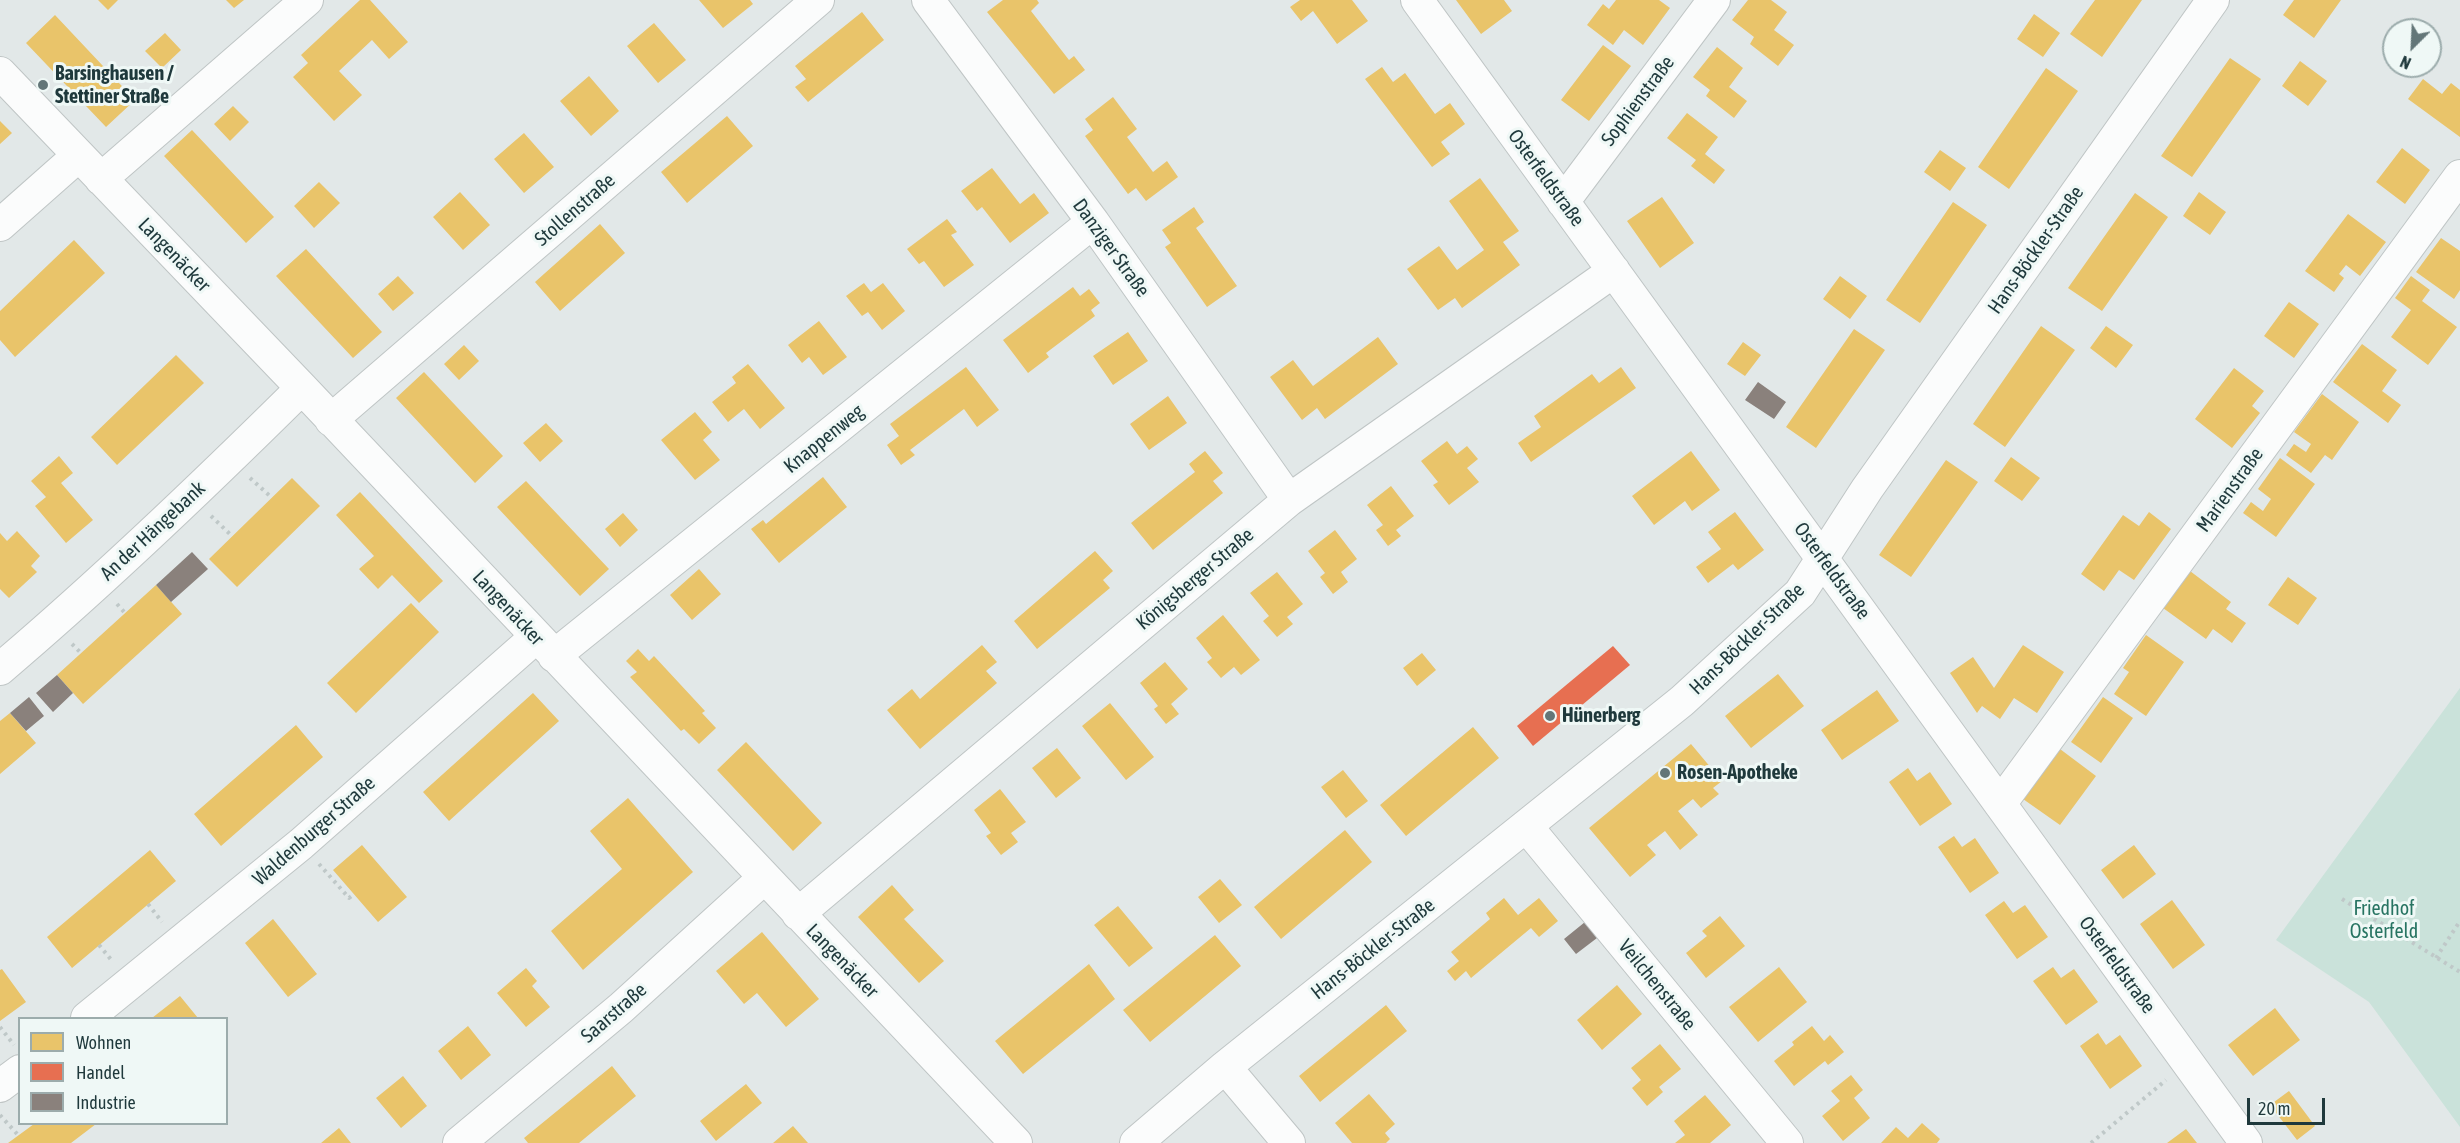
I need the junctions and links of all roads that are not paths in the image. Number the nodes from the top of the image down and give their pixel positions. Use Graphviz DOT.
graph roads {
  1 [pos="307,0"];
  2 [pos="818,0"];
  3 [pos="928,0"];
  4 [pos="1417,0"];
  5 [pos="1714,0"];
  6 [pos="2213,0"];
  7 [pos="0,73"];
  8 [pos="78,156"];
  9 [pos="2460,176"];
  10 [pos="101,179"];
  11 [pos="1563,202"];
  12 [pos="1093,222"];
  13 [pos="0,225"];
  14 [pos="1614,271"];
  15 [pos="302,388"];
  16 [pos="331,420"];
  17 [pos="1289,500"];
  18 [pos="1823,558"];
  19 [pos="545,646"];
  20 [pos="0,669"];
  21 [pos="2000,804"];
  22 [pos="1527,827"];
  23 [pos="764,878"];
  24 [pos="798,914"];
  25 [pos="88,1017"];
  26 [pos="1225,1067"];
  27 [pos="18,1072"];
  28 [pos="0,1086"];
  29 [pos="459,1143"];
  30 [pos="1016,1143"];
  31 [pos="1136,1143"];
  32 [pos="1289,1143"];
  33 [pos="1787,1143"];
  34 [pos="2246,1143"];
  1 -- 10 [label="street"];
  2 -- 16 [label="street, Stollenstraße"];
  3 -- 12 [label="street, Danziger Straße"];
  4 -- 11 [label="street, Osterfeldstraße"];
  5 -- 11 [label="street, Sophienstraße"];
  6 -- 18 [label="street, Hans-Böckler-Straße"];
  7 -- 8 [label="street, Langenäcker"];
  8 -- 10 [label="street, Langenäcker"];
  8 -- 13 [label="street"];
  9 -- 21 [label="street, Marienstraße"];
  10 -- 15 [label="street, Langenäcker"];
  11 -- 14 [label="street, Osterfeldstraße"];
  12 -- 17 [label="street, Danziger Straße"];
  12 -- 19 [label="street, Knappenweg"];
  14 -- 17 [label="street, Königsberger Straße"];
  14 -- 18 [label="street, Osterfeldstraße"];
  15 -- 16 [label="street, Langenäcker"];
  15 -- 20 [label="street, An der Hängebank"];
  16 -- 19 [label="street, Langenäcker"];
  17 -- 24 [label="street, Königsberger Straße"];
  18 -- 21 [label="street, Osterfeldstraße"];
  18 -- 22 [label="street, Hans-Böckler-Straße"];
  19 -- 23 [label="street, Langenäcker"];
  19 -- 25 [label="street, Waldenburger Straße"];
  21 -- 34 [label="street, Osterfeldstraße"];
  22 -- 26 [label="street, Hans-Böckler-Straße"];
  22 -- 33 [label="street, Veilchenstraße"];
  23 -- 24 [label="street, Langenäcker"];
  23 -- 29 [label="street, Saarstraße"];
  24 -- 30 [label="street, Langenäcker"];
  26 -- 31 [label="street, Hans-Böckler-Straße"];
  26 -- 32 [label="street"];
  27 -- 28 [label="street"];
}
